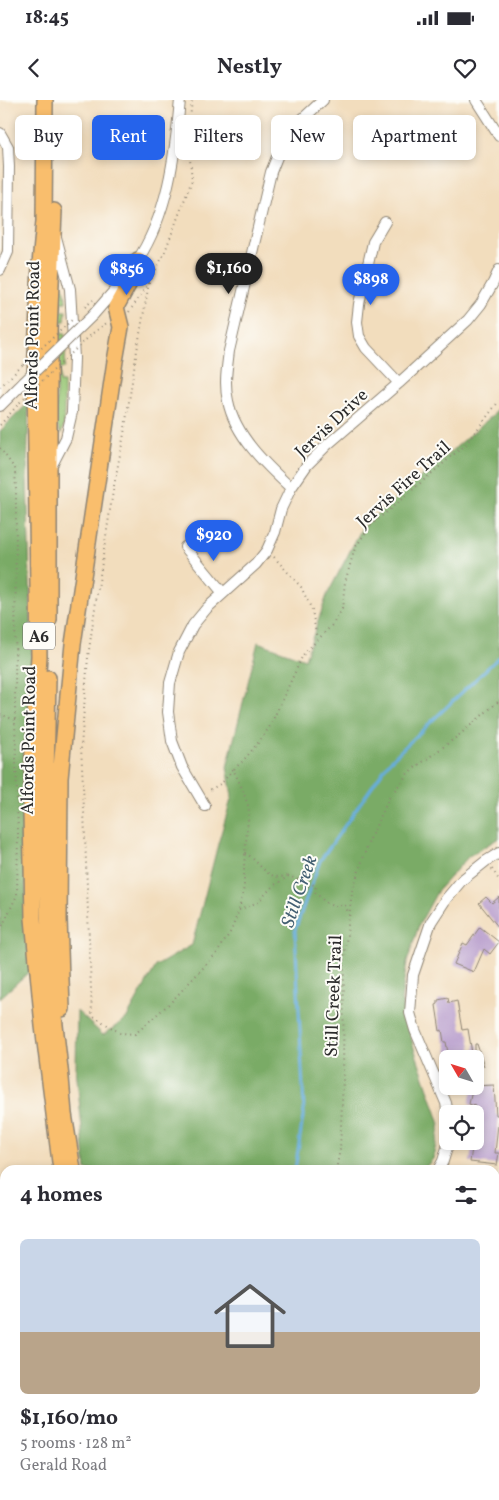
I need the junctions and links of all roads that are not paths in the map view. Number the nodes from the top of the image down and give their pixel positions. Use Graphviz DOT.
graph roads {
  1 [pos="46,100"];
  2 [pos="56,100"];
  3 [pos="180,100"];
  4 [pos="476,100"];
  5 [pos="316,102"];
  6 [pos="0,133"];
  7 [pos="499,136"];
  8 [pos="385,222"];
  9 [pos="54,226"];
  10 [pos="138,260"];
  11 [pos="0,270"];
  12 [pos="499,270"];
  13 [pos="399,383"];
  14 [pos="0,406"];
  15 [pos="49,470"];
  16 [pos="291,488"];
  17 [pos="185,547"];
  18 [pos="223,593"];
  19 [pos="205,806"];
  20 [pos="499,853"];
  21 [pos="61,1078"];
  22 [pos="446,1105"];
  23 [pos="446,1150"];
  24 [pos="60,1165"];
  25 [pos="72,1165"];
  26 [pos="441,1165"];
  1 -- 24 [label="highway, Alfords Point Road / A6"];
  2 -- 9 [label="highway, Alfords Point Road / A6"];
  3 -- 10 [label="street"];
  4 -- 7 [label="street"];
  5 -- 16 [label="street"];
  6 -- 11 [label="street"];
  8 -- 13 [label="street"];
  9 -- 15 [label="highway, Alfords Point Road / A6"];
  9 -- 15 [label="street"];
  10 -- 14 [label="street, bridge"];
  10 -- 21 [label="highway, A6"];
  12 -- 13 [label="street, Jervis Drive"];
  13 -- 16 [label="street, Jervis Drive"];
  15 -- 21 [label="highway, Alfords Point Road / A6"];
  16 -- 18 [label="street, Jervis Drive"];
  17 -- 18 [label="street"];
  18 -- 19 [label="street, Jervis Drive"];
  20 -- 22 [label="street"];
  21 -- 25 [label="highway, Alfords Point Road / A6"];
  23 -- 26 [label="street"];
}
